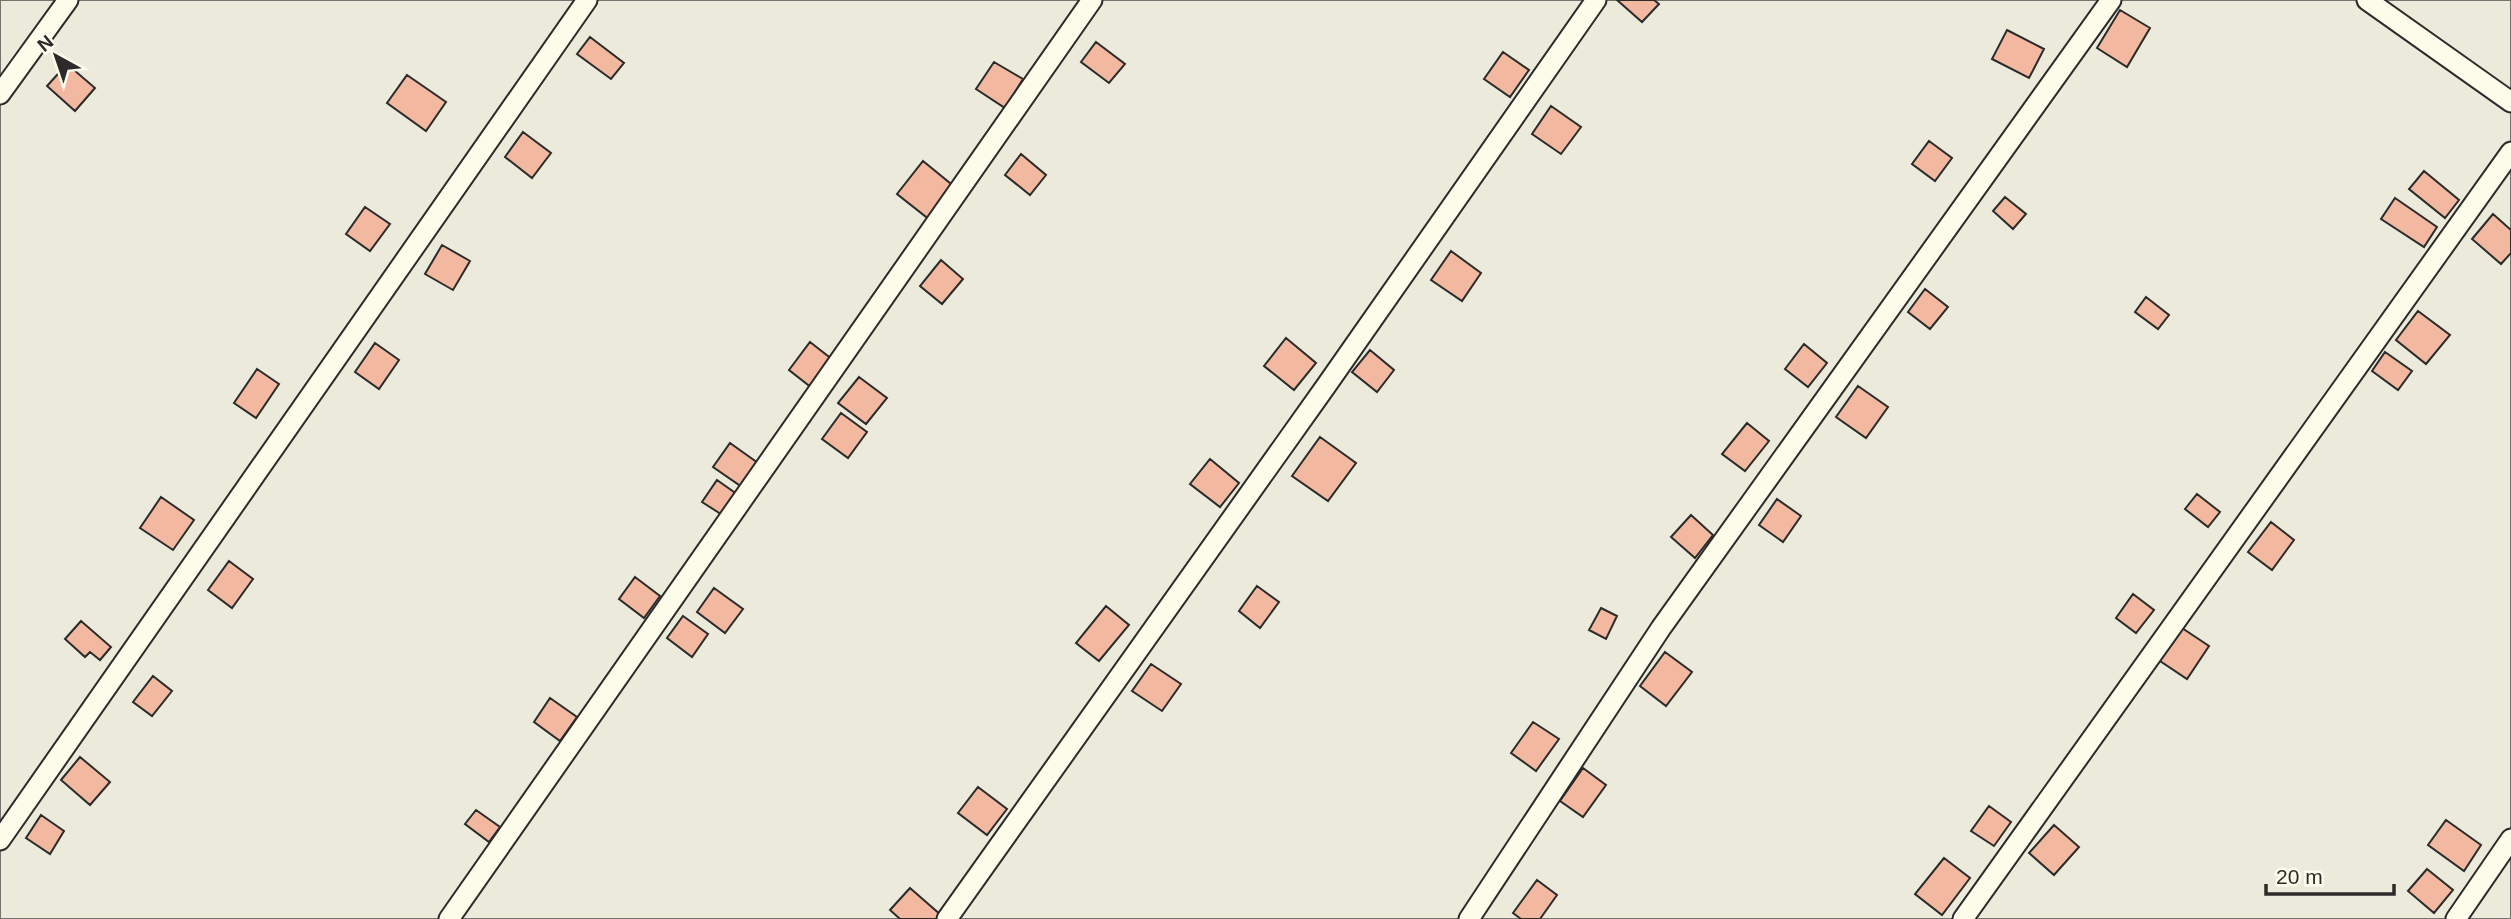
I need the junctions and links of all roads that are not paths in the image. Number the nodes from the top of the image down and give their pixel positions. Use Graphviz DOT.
graph roads {
  1 [pos="68,0"];
  2 [pos="587,0"];
  3 [pos="1092,0"];
  4 [pos="1596,0"];
  5 [pos="2111,0"];
  6 [pos="2367,0"];
  7 [pos="0,94"];
  8 [pos="2511,102"];
  9 [pos="2511,152"];
  10 [pos="2511,839"];
  11 [pos="0,841"];
  12 [pos="449,919"];
  13 [pos="947,919"];
  14 [pos="1469,919"];
  15 [pos="1963,919"];
  16 [pos="2456,919"];
  1 -- 7 [label="lane"];
  2 -- 11 [label="lane"];
  3 -- 12 [label="lane"];
  4 -- 13 [label="lane"];
  5 -- 14 [label="lane"];
  6 -- 8 [label="lane"];
  9 -- 15 [label="lane"];
  10 -- 16 [label="lane"];
}
